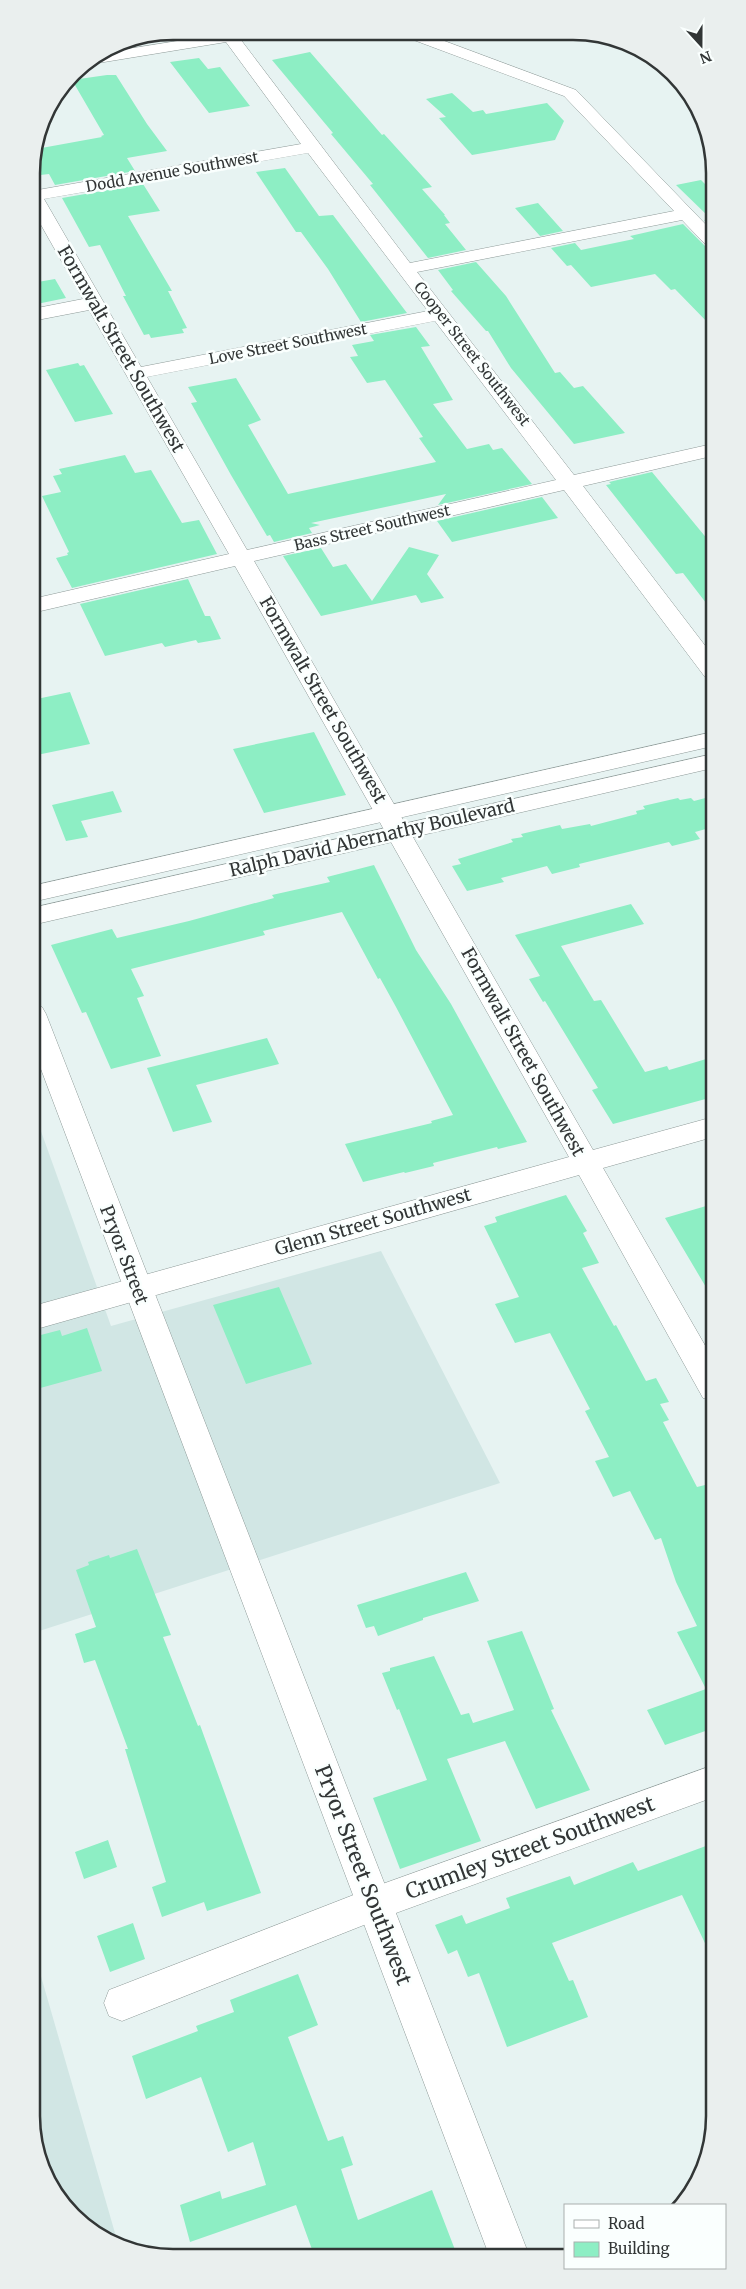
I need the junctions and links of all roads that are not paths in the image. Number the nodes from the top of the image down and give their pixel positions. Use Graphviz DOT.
graph roads {
  1 [pos="211,40"];
  2 [pos="232,40"];
  3 [pos="428,40"];
  4 [pos="111,56"];
  5 [pos="312,147"];
  6 [pos="40,195"];
  7 [pos="40,210"];
  8 [pos="687,214"];
  9 [pos="706,231"];
  10 [pos="406,269"];
  11 [pos="94,304"];
  12 [pos="40,314"];
  13 [pos="440,314"];
  14 [pos="135,374"];
  15 [pos="706,451"];
  16 [pos="569,481"];
  17 [pos="241,559"];
  18 [pos="40,604"];
  19 [pos="706,663"];
  20 [pos="706,741"];
  21 [pos="706,762"];
  22 [pos="393,822"];
  23 [pos="40,892"];
  24 [pos="40,915"];
  25 [pos="40,1033"];
  26 [pos="706,1129"];
  27 [pos="586,1163"];
  28 [pos="137,1289"];
  29 [pos="40,1316"];
  30 [pos="706,1375"];
  31 [pos="216,1495"];
  32 [pos="706,1784"];
  33 [pos="374,1904"];
  34 [pos="122,2003"];
  35 [pos="507,2249"];
  1 -- 4 [label="street"];
  2 -- 5 [label="street, Cooper Street Southwest"];
  3 -- 8 [label="street"];
  5 -- 6 [label="street, Dodd Avenue Southwest"];
  5 -- 10 [label="street, Cooper Street Southwest"];
  7 -- 11 [label="street, Formwalt Street Southwest"];
  8 -- 9 [label="street"];
  8 -- 10 [label="street"];
  10 -- 13 [label="street, Cooper Street Southwest"];
  11 -- 12 [label="street"];
  11 -- 14 [label="street, Formwalt Street Southwest"];
  13 -- 14 [label="street, Love Street Southwest"];
  13 -- 16 [label="street, Cooper Street Southwest"];
  14 -- 17 [label="street, Formwalt Street Southwest"];
  15 -- 16 [label="street, Bass Street Southwest"];
  16 -- 17 [label="street, Bass Street Southwest"];
  16 -- 19 [label="street, Cooper Street Southwest"];
  17 -- 18 [label="street, Bass Street Southwest"];
  17 -- 22 [label="street, Formwalt Street Southwest"];
  20 -- 22 [label="street, Ralph David Abernathy Boulevard"];
  21 -- 22 [label="street, Ralph David Abernathy Boulevard"];
  22 -- 23 [label="street, Ralph David Abernathy Boulevard"];
  22 -- 24 [label="street, Ralph David Abernathy Boulevard"];
  22 -- 27 [label="street, Formwalt Street Southwest"];
  25 -- 28 [label="street, Pryor Street"];
  26 -- 27 [label="street, Glenn Street Southwest"];
  27 -- 28 [label="street, Glenn Street Southwest"];
  27 -- 30 [label="street, Formwalt Street Southwest"];
  28 -- 29 [label="street, Glenn Street Southwest"];
  28 -- 31 [label="street, Pryor Street"];
  31 -- 33 [label="street, Pryor Street Southwest"];
  32 -- 33 [label="street, Crumley Street Southwest"];
  33 -- 34 [label="street, Crumley Street Southwest"];
  33 -- 35 [label="street, Pryor Street Southwest"];
}
